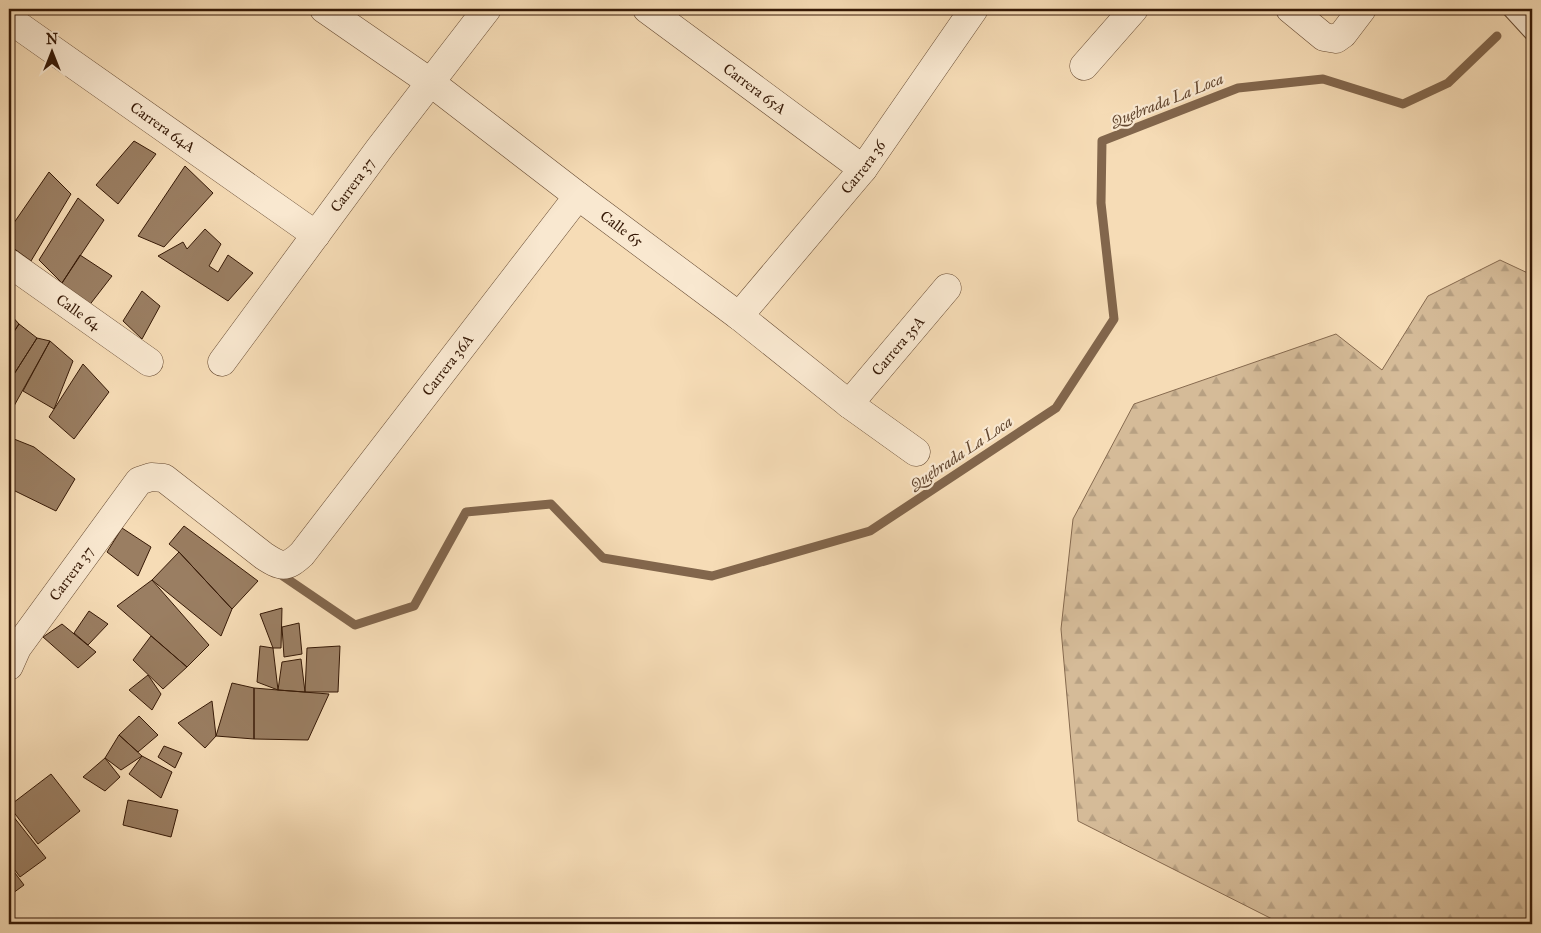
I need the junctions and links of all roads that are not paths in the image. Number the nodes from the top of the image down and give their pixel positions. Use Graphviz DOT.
graph roads {
  1 [pos="324,9"];
  2 [pos="487,9"];
  3 [pos="647,9"];
  4 [pos="974,9"];
  5 [pos="1134,9"];
  6 [pos="1290,9"];
  7 [pos="1362,9"];
  8 [pos="1510,9"];
  9 [pos="9,19"];
  10 [pos="1532,33"];
  11 [pos="1084,66"];
  12 [pos="430,82"];
  13 [pos="863,169"];
  14 [pos="578,196"];
  15 [pos="316,235"];
  16 [pos="9,263"];
  17 [pos="947,288"];
  18 [pos="739,316"];
  19 [pos="149,362"];
  20 [pos="222,362"];
  21 [pos="849,404"];
  22 [pos="916,452"];
  23 [pos="139,481"];
  24 [pos="9,666"];
  1 -- 12 [label="street, Calle 65"];
  2 -- 12 [label="street, Carrera 37"];
  3 -- 13 [label="street, Carrera 65A"];
  4 -- 13 [label="street, Carrera 36"];
  5 -- 11 [label="street"];
  6 -- 7 [label="street"];
  8 -- 10 [label="lane"];
  9 -- 15 [label="street, Carrera 64A"];
  12 -- 14 [label="street, Calle 65"];
  12 -- 15 [label="street, Carrera 37"];
  13 -- 18 [label="street, Carrera 36"];
  14 -- 18 [label="street, Calle 65"];
  14 -- 23 [label="street, Carrera 36A"];
  15 -- 20 [label="street, Carrera 37"];
  16 -- 19 [label="street, Calle 64"];
  17 -- 21 [label="street, Carrera 35A"];
  18 -- 21 [label="street, Calle 65"];
  21 -- 22 [label="street, Calle 65"];
  23 -- 24 [label="street, Carrera 37"];
}
